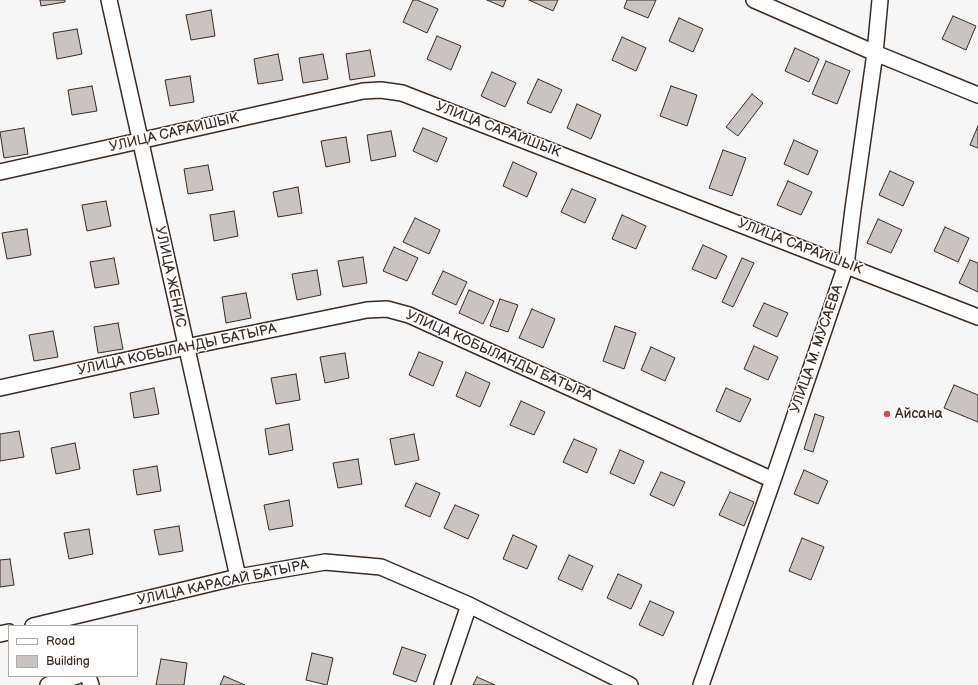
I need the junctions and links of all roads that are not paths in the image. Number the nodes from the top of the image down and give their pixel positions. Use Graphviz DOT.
graph roads {
  1 [pos="109,0"];
  2 [pos="754,0"];
  3 [pos="880,0"];
  4 [pos="875,53"];
  5 [pos="978,95"];
  6 [pos="140,141"];
  7 [pos="0,172"];
  8 [pos="846,265"];
  9 [pos="978,317"];
  10 [pos="186,347"];
  11 [pos="0,388"];
  12 [pos="773,480"];
  13 [pos="238,577"];
  14 [pos="469,605"];
  15 [pos="69,622"];
  16 [pos="42,625"];
  17 [pos="74,677"];
  18 [pos="48,685"];
  19 [pos="442,685"];
  20 [pos="630,685"];
  21 [pos="701,685"];
  1 -- 6 [label="street, УЛИЦА ЖЕНИС"];
  2 -- 4 [label="street"];
  3 -- 4 [label="street, УЛИЦА М. МУСАЕВА"];
  4 -- 5 [label="street"];
  4 -- 8 [label="street, УЛИЦА М. МУСАЕВА"];
  6 -- 7 [label="street, УЛИЦА САРАЙШЫК"];
  6 -- 8 [label="street, УЛИЦА САРАЙШЫК"];
  6 -- 10 [label="street, УЛИЦА ЖЕНИС"];
  8 -- 9 [label="street, УЛИЦА САРАЙШЫК"];
  8 -- 12 [label="street, УЛИЦА М. МУСАЕВА"];
  10 -- 11 [label="street, УЛИЦА КОБЫЛАНДЫ БАТЫРА"];
  10 -- 12 [label="street, УЛИЦА КОБЫЛАНДЫ БАТЫРА"];
  10 -- 13 [label="street, УЛИЦА ЖЕНИС"];
  12 -- 21 [label="street, УЛИЦА М. МУСАЕВА"];
  13 -- 14 [label="street, УЛИЦА КАРАСАЙ БАТЫРА"];
  13 -- 15 [label="street, УЛИЦА КАРАСАЙ БАТЫРА"];
  14 -- 19 [label="street"];
  14 -- 20 [label="street, УЛИЦА КАРАСАЙ БАТЫРА"];
  15 -- 16 [label="street, УЛИЦА КАРАСАЙ БАТЫРА"];
  17 -- 18 [label="street"];
}
